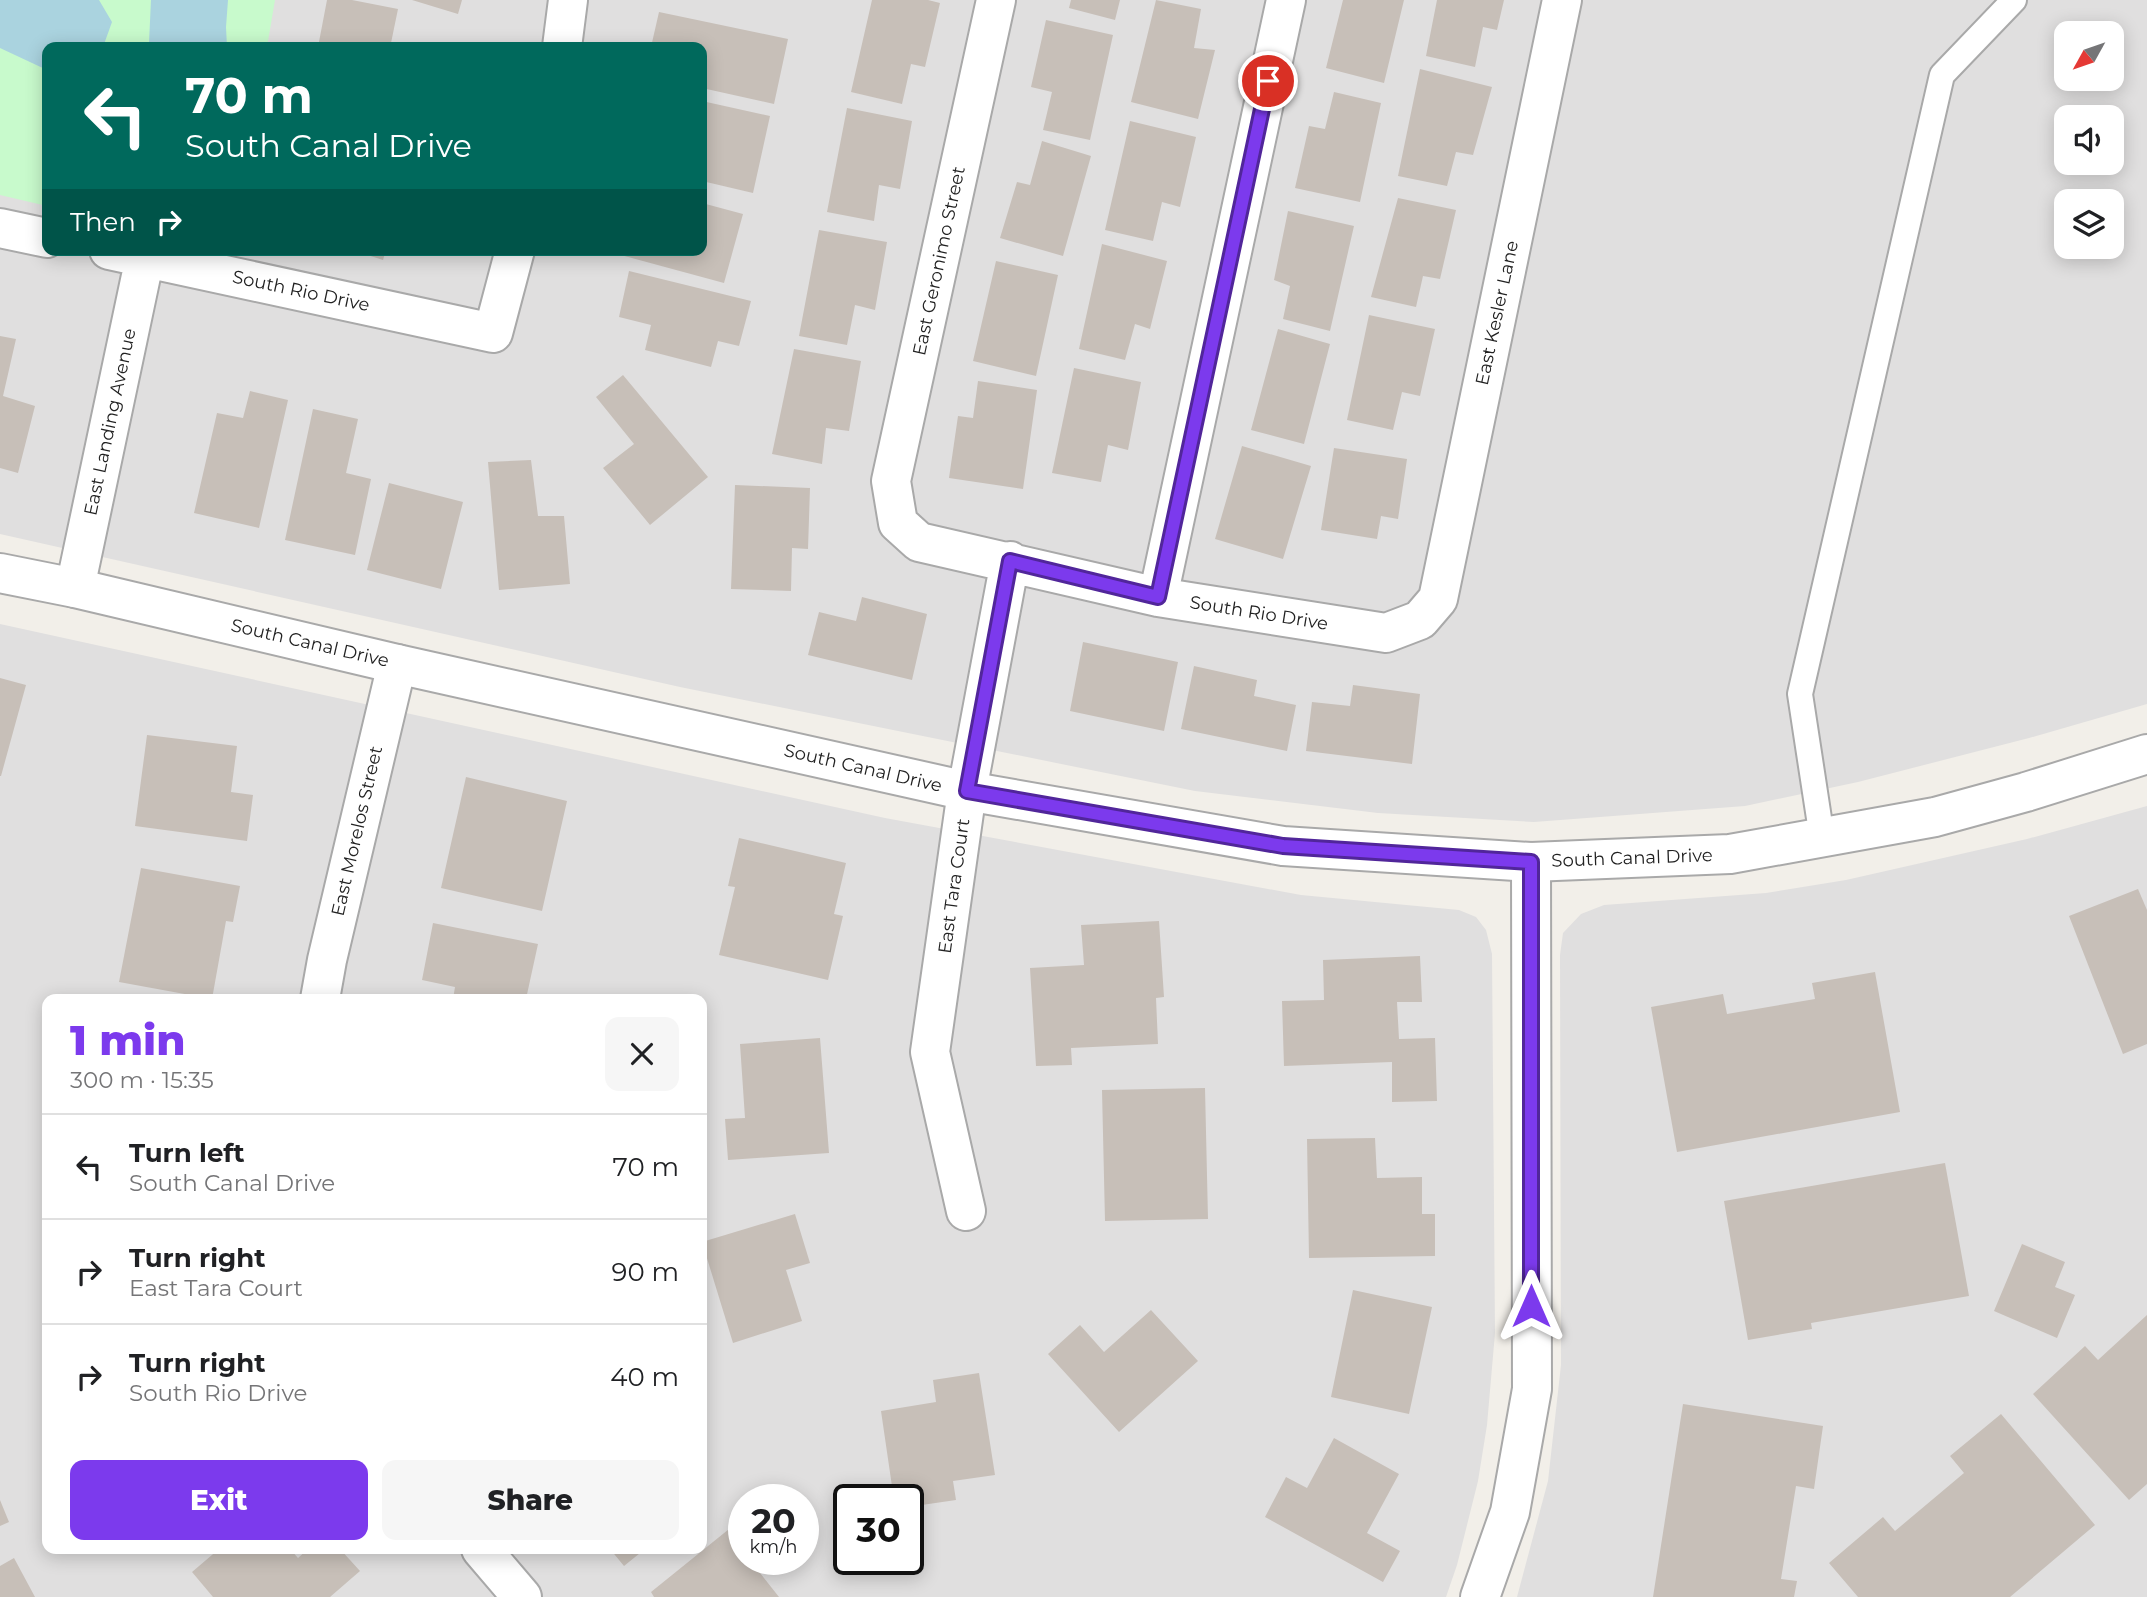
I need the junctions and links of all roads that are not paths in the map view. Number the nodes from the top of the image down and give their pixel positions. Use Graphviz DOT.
graph roads {
  1 [pos="568,0"];
  2 [pos="996,0"];
  3 [pos="1286,0"];
  4 [pos="1562,0"];
  5 [pos="2014,0"];
  6 [pos="563,42"];
  7 [pos="0,228"];
  8 [pos="42,237"];
  9 [pos="127,256"];
  10 [pos="136,256"];
  11 [pos="513,256"];
  12 [pos="898,523"];
  13 [pos="1010,561"];
  14 [pos="0,573"];
  15 [pos="75,587"];
  16 [pos="1158,597"];
  17 [pos="1420,620"];
  18 [pos="397,664"];
  19 [pos="2147,754"];
  20 [pos="967,791"];
  21 [pos="1822,838"];
  22 [pos="1531,862"];
  23 [pos="321,994"];
  24 [pos="966,1211"];
  25 [pos="485,1554"];
  26 [pos="522,1597"];
  27 [pos="1480,1597"];
  1 -- 6 [label="street"];
  2 -- 12 [label="street, East Geronimo Street"];
  3 -- 16 [label="street"];
  4 -- 17 [label="street, East Kesler Lane"];
  5 -- 21 [label="lane"];
  7 -- 8 [label="street"];
  9 -- 15 [label="street, East Landing Avenue"];
  10 -- 11 [label="street, South Rio Drive"];
  12 -- 13 [label="street, South Rio Drive"];
  13 -- 16 [label="street, South Rio Drive"];
  13 -- 20 [label="street, East Tara Court"];
  14 -- 15 [label="street, South Canal Drive"];
  15 -- 18 [label="street, South Canal Drive"];
  16 -- 17 [label="street, South Rio Drive"];
  18 -- 20 [label="street, South Canal Drive"];
  18 -- 23 [label="street, East Morelos Street"];
  19 -- 21 [label="street, South Canal Drive"];
  20 -- 22 [label="street, South Canal Drive"];
  20 -- 24 [label="street, East Tara Court"];
  21 -- 22 [label="street, South Canal Drive"];
  22 -- 27 [label="street"];
  25 -- 26 [label="street"];
}
